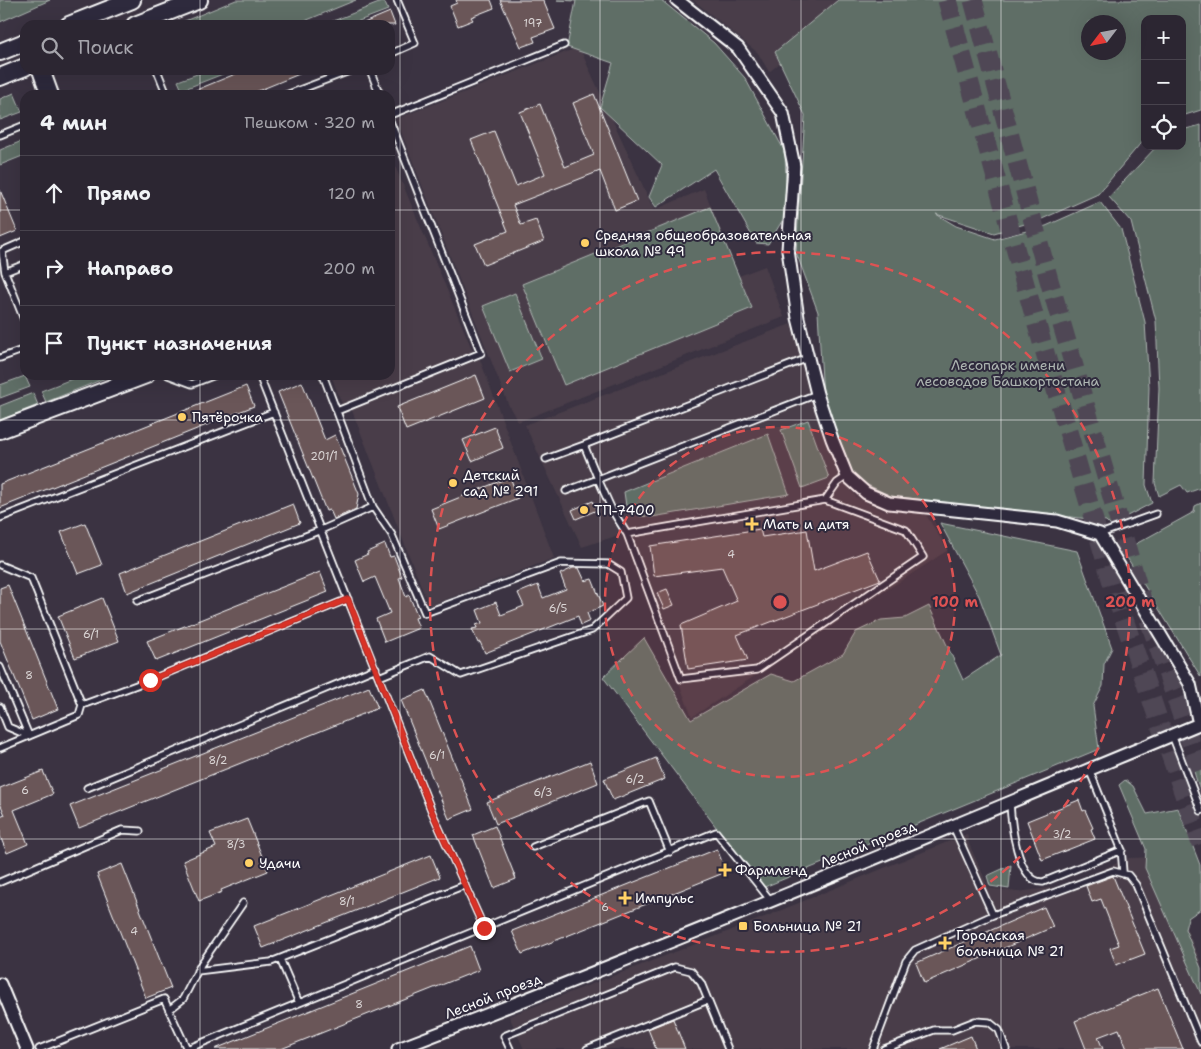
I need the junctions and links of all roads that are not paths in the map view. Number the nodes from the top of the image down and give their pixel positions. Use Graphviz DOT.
graph roads {
  1 [pos="132,0"];
  2 [pos="199,0"];
  3 [pos="397,0"];
  4 [pos="677,0"];
  5 [pos="82,20"];
  6 [pos="148,20"];
  7 [pos="20,44"];
  8 [pos="564,45"];
  9 [pos="0,52"];
  10 [pos="395,52"];
  11 [pos="20,69"];
  12 [pos="43,75"];
  13 [pos="159,75"];
  14 [pos="339,75"];
  15 [pos="372,75"];
  16 [pos="0,77"];
  17 [pos="48,90"];
  18 [pos="165,90"];
  19 [pos="299,90"];
  20 [pos="378,90"];
  21 [pos="395,113"];
  22 [pos="20,127"];
  23 [pos="0,134"];
  24 [pos="395,134"];
  25 [pos="20,243"];
  26 [pos="20,266"];
  27 [pos="5,272"];
  28 [pos="20,310"];
  29 [pos="20,351"];
  30 [pos="0,358"];
  31 [pos="808,358"];
  32 [pos="133,380"];
  33 [pos="181,380"];
  34 [pos="203,380"];
  35 [pos="261,380"];
  36 [pos="325,380"];
  37 [pos="817,394"];
  38 [pos="337,411"];
  39 [pos="274,412"];
  40 [pos="0,430"];
  41 [pos="584,445"];
  42 [pos="546,459"];
  43 [pos="847,476"];
  44 [pos="598,479"];
  45 [pos="566,491"];
  46 [pos="825,500"];
  47 [pos="373,508"];
  48 [pos="1156,514"];
  49 [pos="0,518"];
  50 [pos="321,530"];
  51 [pos="627,534"];
  52 [pos="1100,534"];
  53 [pos="0,565"];
  54 [pos="348,599"];
  55 [pos="137,601"];
  56 [pos="0,668"];
  57 [pos="376,668"];
  58 [pos="379,677"];
  59 [pos="82,705"];
  60 [pos="0,708"];
  61 [pos="1172,735"];
  62 [pos="29,736"];
  63 [pos="0,748"];
  64 [pos="1089,769"];
  65 [pos="87,788"];
  66 [pos="1010,802"];
  67 [pos="1201,811"];
  68 [pos="953,826"];
  69 [pos="140,831"];
  70 [pos="533,847"];
  71 [pos="1122,850"];
  72 [pos="670,852"];
  73 [pos="1123,872"];
  74 [pos="0,882"];
  75 [pos="465,885"];
  76 [pos="770,901"];
  77 [pos="243,903"];
  78 [pos="993,915"];
  79 [pos="484,928"];
  80 [pos="280,958"];
  81 [pos="197,971"];
  82 [pos="0,984"];
  83 [pos="708,1000"];
  84 [pos="299,1003"];
  85 [pos="169,1010"];
  86 [pos="1201,1042"];
  87 [pos="27,1049"];
  88 [pos="38,1049"];
  89 [pos="187,1049"];
  90 [pos="398,1049"];
  91 [pos="510,1049"];
  92 [pos="587,1049"];
  93 [pos="728,1049"];
  94 [pos="873,1049"];
  95 [pos="884,1049"];
  96 [pos="1006,1049"];
  1 -- 5 [label="main road"];
  2 -- 6 [label="main road"];
  3 -- 10 [label="lane"];
  4 -- 31 [label="street"];
  7 -- 9 [label="main road"];
  8 -- 21 [label="lane"];
  11 -- 16 [label="main road"];
  12 -- 17 [label="main road"];
  13 -- 18 [label="lane"];
  14 -- 19 [label="lane"];
  15 -- 20 [label="lane"];
  22 -- 23 [label="lane"];
  24 -- 38 [label="lane"];
  25 -- 27 [label="lane"];
  26 -- 27 [label="lane"];
  27 -- 28 [label="lane"];
  29 -- 30 [label="lane"];
  31 -- 37 [label="street"];
  31 -- 41 [label="lane"];
  32 -- 40 [label="main road"];
  33 -- 34 [label="lane"];
  35 -- 39 [label="lane"];
  36 -- 38 [label="lane"];
  37 -- 43 [label="street"];
  37 -- 44 [label="lane"];
  38 -- 47 [label="lane"];
  39 -- 49 [label="lane"];
  39 -- 50 [label="lane"];
  41 -- 42 [label="lane"];
  41 -- 44 [label="lane"];
  43 -- 46 [label="lane"];
  43 -- 52 [label="street"];
  44 -- 45 [label="lane"];
  44 -- 51 [label="lane"];
  46 -- 51 [label="lane"];
  46 -- 51 [label="lane"];
  47 -- 50 [label="lane"];
  47 -- 58 [label="lane"];
  48 -- 52 [label="lane"];
  50 -- 54 [label="lane"];
  50 -- 55 [label="lane"];
  52 -- 61 [label="street, Лесной проезд"];
  53 -- 59 [label="lane"];
  54 -- 57 [label="lane"];
  54 -- 59 [label="lane"];
  56 -- 62 [label="lane"];
  57 -- 58 [label="lane"];
  57 -- 65 [label="lane"];
  58 -- 75 [label="lane"];
  59 -- 62 [label="lane"];
  60 -- 62 [label="lane"];
  61 -- 64 [label="street, Лесной проезд"];
  61 -- 67 [label="lane"];
  62 -- 63 [label="lane"];
  64 -- 66 [label="street, Лесной проезд"];
  64 -- 71 [label="lane"];
  66 -- 68 [label="street, Лесной проезд"];
  66 -- 71 [label="lane"];
  68 -- 76 [label="street, Лесной проезд"];
  68 -- 78 [label="lane"];
  69 -- 74 [label="lane"];
  70 -- 72 [label="lane"];
  71 -- 73 [label="lane"];
  72 -- 76 [label="lane"];
  72 -- 79 [label="lane"];
  73 -- 78 [label="lane"];
  73 -- 86 [label="lane"];
  75 -- 79 [label="lane"];
  75 -- 80 [label="lane"];
  76 -- 90 [label="street, Лесной проезд"];
  77 -- 81 [label="lane"];
  78 -- 94 [label="lane"];
  79 -- 84 [label="lane"];
  80 -- 81 [label="lane"];
  80 -- 84 [label="lane"];
  81 -- 85 [label="lane"];
  82 -- 87 [label="street"];
  83 -- 91 [label="lane"];
  83 -- 92 [label="lane"];
  83 -- 93 [label="lane"];
  84 -- 89 [label="lane"];
  85 -- 88 [label="lane"];
  85 -- 89 [label="lane"];
  95 -- 96 [label="lane"];
}
